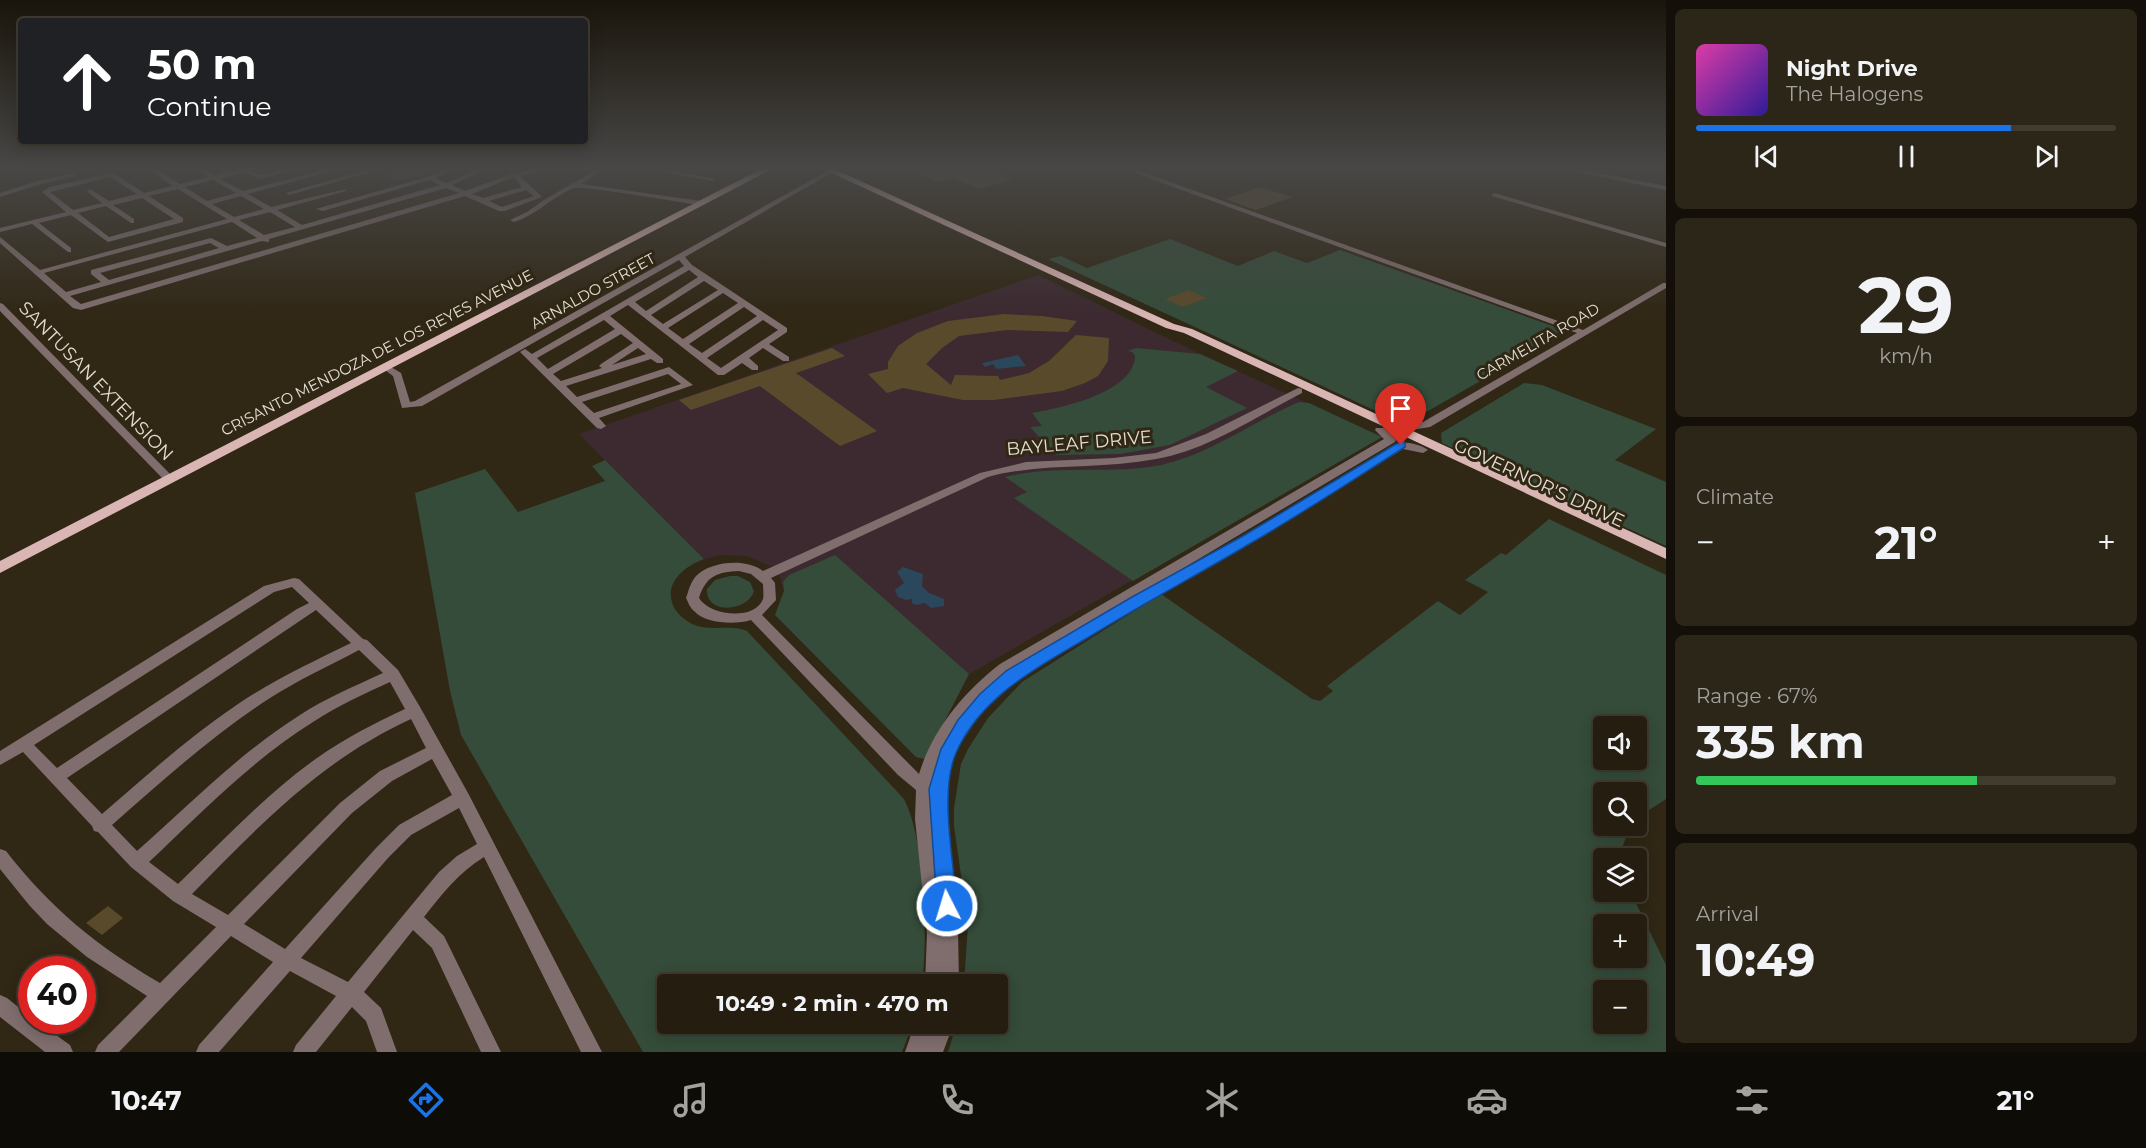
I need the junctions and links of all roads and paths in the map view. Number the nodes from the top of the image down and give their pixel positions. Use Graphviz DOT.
graph roads {
  1 [pos="57,217"];
  2 [pos="76,217"];
  3 [pos="128,217"];
  4 [pos="176,217"];
  5 [pos="228,217"];
  6 [pos="244,217"];
  7 [pos="283,217"];
  8 [pos="336,217"];
  9 [pos="384,217"];
  10 [pos="522,217"];
  11 [pos="674,217"];
  12 [pos="753,217"];
  13 [pos="932,217"];
  14 [pos="1255,217"];
  15 [pos="1570,217"];
  16 [pos="132,220"];
  17 [pos="233,220"];
  18 [pos="514,220"];
  19 [pos="34,222"];
  20 [pos="301,227"];
  21 [pos="0,230"];
  22 [pos="150,230"];
  23 [pos="263,238"];
  24 [pos="0,239"];
  25 [pos="163,239"];
  26 [pos="1666,245"];
  27 [pos="279,248"];
  28 [pos="226,249"];
  29 [pos="68,250"];
  30 [pos="681,257"];
  31 [pos="689,267"];
  32 [pos="40,272"];
  33 [pos="704,277"];
  34 [pos="107,283"];
  35 [pos="1666,285"];
  36 [pos="723,290"];
  37 [pos="66,295"];
  38 [pos="628,301"];
  39 [pos="744,303"];
  40 [pos="0,306"];
  41 [pos="603,315"];
  42 [pos="645,315"];
  43 [pos="763,316"];
  44 [pos="1170,327"];
  45 [pos="662,328"];
  46 [pos="621,330"];
  47 [pos="1584,333"];
  48 [pos="638,344"];
  49 [pos="682,344"];
  50 [pos="763,344"];
  51 [pos="520,347"];
  52 [pos="531,358"];
  53 [pos="701,358"];
  54 [pos="742,358"];
  55 [pos="786,359"];
  56 [pos="386,367"];
  57 [pos="755,368"];
  58 [pos="547,374"];
  59 [pos="589,375"];
  60 [pos="559,385"];
  61 [pos="1298,391"];
  62 [pos="575,401"];
  63 [pos="592,417"];
  64 [pos="1372,417"];
  65 [pos="1426,425"];
  66 [pos="601,426"];
  67 [pos="1380,430"];
  68 [pos="1423,450"];
  69 [pos="1442,450"];
  70 [pos="169,479"];
  71 [pos="1666,554"];
  72 [pos="1666,565"];
  73 [pos="0,568"];
  74 [pos="764,576"];
  75 [pos="318,604"];
  76 [pos="753,614"];
  77 [pos="362,643"];
  78 [pos="393,674"];
  79 [pos="415,711"];
  80 [pos="25,745"];
  81 [pos="435,750"];
  82 [pos="0,759"];
  83 [pos="57,776"];
  84 [pos="931,789"];
  85 [pos="462,798"];
  86 [pos="100,826"];
  87 [pos="486,847"];
  88 [pos="0,856"];
  89 [pos="137,862"];
  90 [pos="179,895"];
  91 [pos="411,917"];
  92 [pos="230,924"];
  93 [pos="287,960"];
  94 [pos="934,974"];
  95 [pos="950,974"];
  96 [pos="350,993"];
  97 [pos="162,994"];
  98 [pos="0,1005"];
  99 [pos="921,1034"];
  100 [pos="940,1034"];
  101 [pos="63,1052"];
  102 [pos="105,1052"];
  103 [pos="206,1052"];
  104 [pos="303,1052"];
  105 [pos="387,1052"];
  106 [pos="491,1052"];
  107 [pos="592,1052"];
  108 [pos="915,1052"];
  109 [pos="933,1052"];
  1 -- 19 [label="street"];
  2 -- 22 [label="street"];
  3 -- 16 [label="street"];
  4 -- 22 [label="street"];
  5 -- 17 [label="street"];
  6 -- 17 [label="street"];
  7 -- 20 [label="street"];
  8 -- 20 [label="street"];
  9 -- 27 [label="street"];
  10 -- 18 [label="street"];
  11 -- 56 [label="main road, CRISANTO MENDOZA DE LOS REYES AVENUE"];
  12 -- 30 [label="street, ARNALDO STREET"];
  13 -- 44 [label="main road, GOVERNOR'S DRIVE"];
  14 -- 47 [label="street"];
  15 -- 26 [label="street"];
  17 -- 23 [label="street"];
  17 -- 25 [label="street"];
  19 -- 21 [label="street"];
  19 -- 29 [label="street"];
  20 -- 23 [label="street"];
  22 -- 25 [label="street"];
  23 -- 27 [label="street"];
  23 -- 28 [label="street"];
  24 -- 32 [label="street"];
  25 -- 32 [label="street"];
  27 -- 37 [label="street"];
  28 -- 34 [label="street"];
  28 -- 34 [label="street"];
  30 -- 31 [label="street"];
  30 -- 51 [label="street, ARNALDO STREET"];
  31 -- 33 [label="street"];
  31 -- 38 [label="street"];
  32 -- 37 [label="street"];
  33 -- 36 [label="street"];
  33 -- 42 [label="street"];
  34 -- 37 [label="street"];
  35 -- 47 [label="street, CARMELITA ROAD"];
  36 -- 39 [label="street"];
  36 -- 45 [label="street"];
  38 -- 41 [label="street"];
  38 -- 42 [label="street"];
  39 -- 43 [label="street"];
  39 -- 49 [label="street"];
  40 -- 70 [label="street, SANTUSAN EXTENSION"];
  41 -- 46 [label="street"];
  41 -- 52 [label="street"];
  42 -- 45 [label="street"];
  43 -- 50 [label="street"];
  43 -- 53 [label="street"];
  44 -- 61 [label="main road, GOVERNOR'S DRIVE"];
  44 -- 64 [label="main road, GOVERNOR'S DRIVE"];
  45 -- 49 [label="street"];
  46 -- 48 [label="street"];
  46 -- 58 [label="street"];
  47 -- 65 [label="street, CARMELITA ROAD"];
  48 -- 59 [label="street"];
  48 -- 59 [label="street"];
  49 -- 53 [label="street"];
  50 -- 54 [label="street"];
  50 -- 55 [label="street"];
  51 -- 52 [label="street"];
  51 -- 56 [label="street, ARNALDO STREET"];
  52 -- 58 [label="street"];
  53 -- 54 [label="street"];
  54 -- 57 [label="street"];
  56 -- 70 [label="main road, CRISANTO MENDOZA DE LOS REYES AVENUE"];
  58 -- 60 [label="street"];
  59 -- 60 [label="street"];
  60 -- 62 [label="street"];
  61 -- 67 [label="main road, GOVERNOR'S DRIVE"];
  61 -- 74 [label="street, BAYLEAF DRIVE"];
  62 -- 63 [label="street"];
  62 -- 63 [label="street"];
  63 -- 66 [label="street"];
  64 -- 65 [label="street"];
  64 -- 69 [label="main road, GOVERNOR'S DRIVE"];
  65 -- 69 [label="street"];
  67 -- 68 [label="main road, GOVERNOR'S DRIVE"];
  67 -- 84 [label="street"];
  68 -- 72 [label="main road, GOVERNOR'S DRIVE"];
  68 -- 84 [label="street"];
  69 -- 71 [label="main road, GOVERNOR'S DRIVE"];
  70 -- 73 [label="main road, CRISANTO MENDOZA DE LOS REYES AVENUE"];
  74 -- 76 [label="street"];
  74 -- 76 [label="street"];
  75 -- 77 [label="street"];
  75 -- 80 [label="street"];
  75 -- 83 [label="street"];
  76 -- 84 [label="street"];
  77 -- 78 [label="street"];
  77 -- 86 [label="street"];
  78 -- 79 [label="street"];
  78 -- 89 [label="street"];
  79 -- 81 [label="street"];
  79 -- 90 [label="street"];
  80 -- 82 [label="street"];
  80 -- 83 [label="street"];
  81 -- 85 [label="street"];
  81 -- 92 [label="street"];
  83 -- 86 [label="street"];
  84 -- 94 [label="street"];
  84 -- 95 [label="street"];
  85 -- 87 [label="street"];
  85 -- 93 [label="street"];
  86 -- 89 [label="street"];
  87 -- 91 [label="street"];
  87 -- 107 [label="street"];
  88 -- 97 [label="street"];
  89 -- 90 [label="street"];
  90 -- 92 [label="street"];
  91 -- 96 [label="street"];
  91 -- 106 [label="street"];
  92 -- 93 [label="street"];
  92 -- 97 [label="street"];
  93 -- 96 [label="street"];
  93 -- 103 [label="street"];
  96 -- 104 [label="street"];
  96 -- 105 [label="street"];
  97 -- 102 [label="street"];
  98 -- 101 [label="street"];
  99 -- 108 [label="street"];
  100 -- 109 [label="street"];
}
